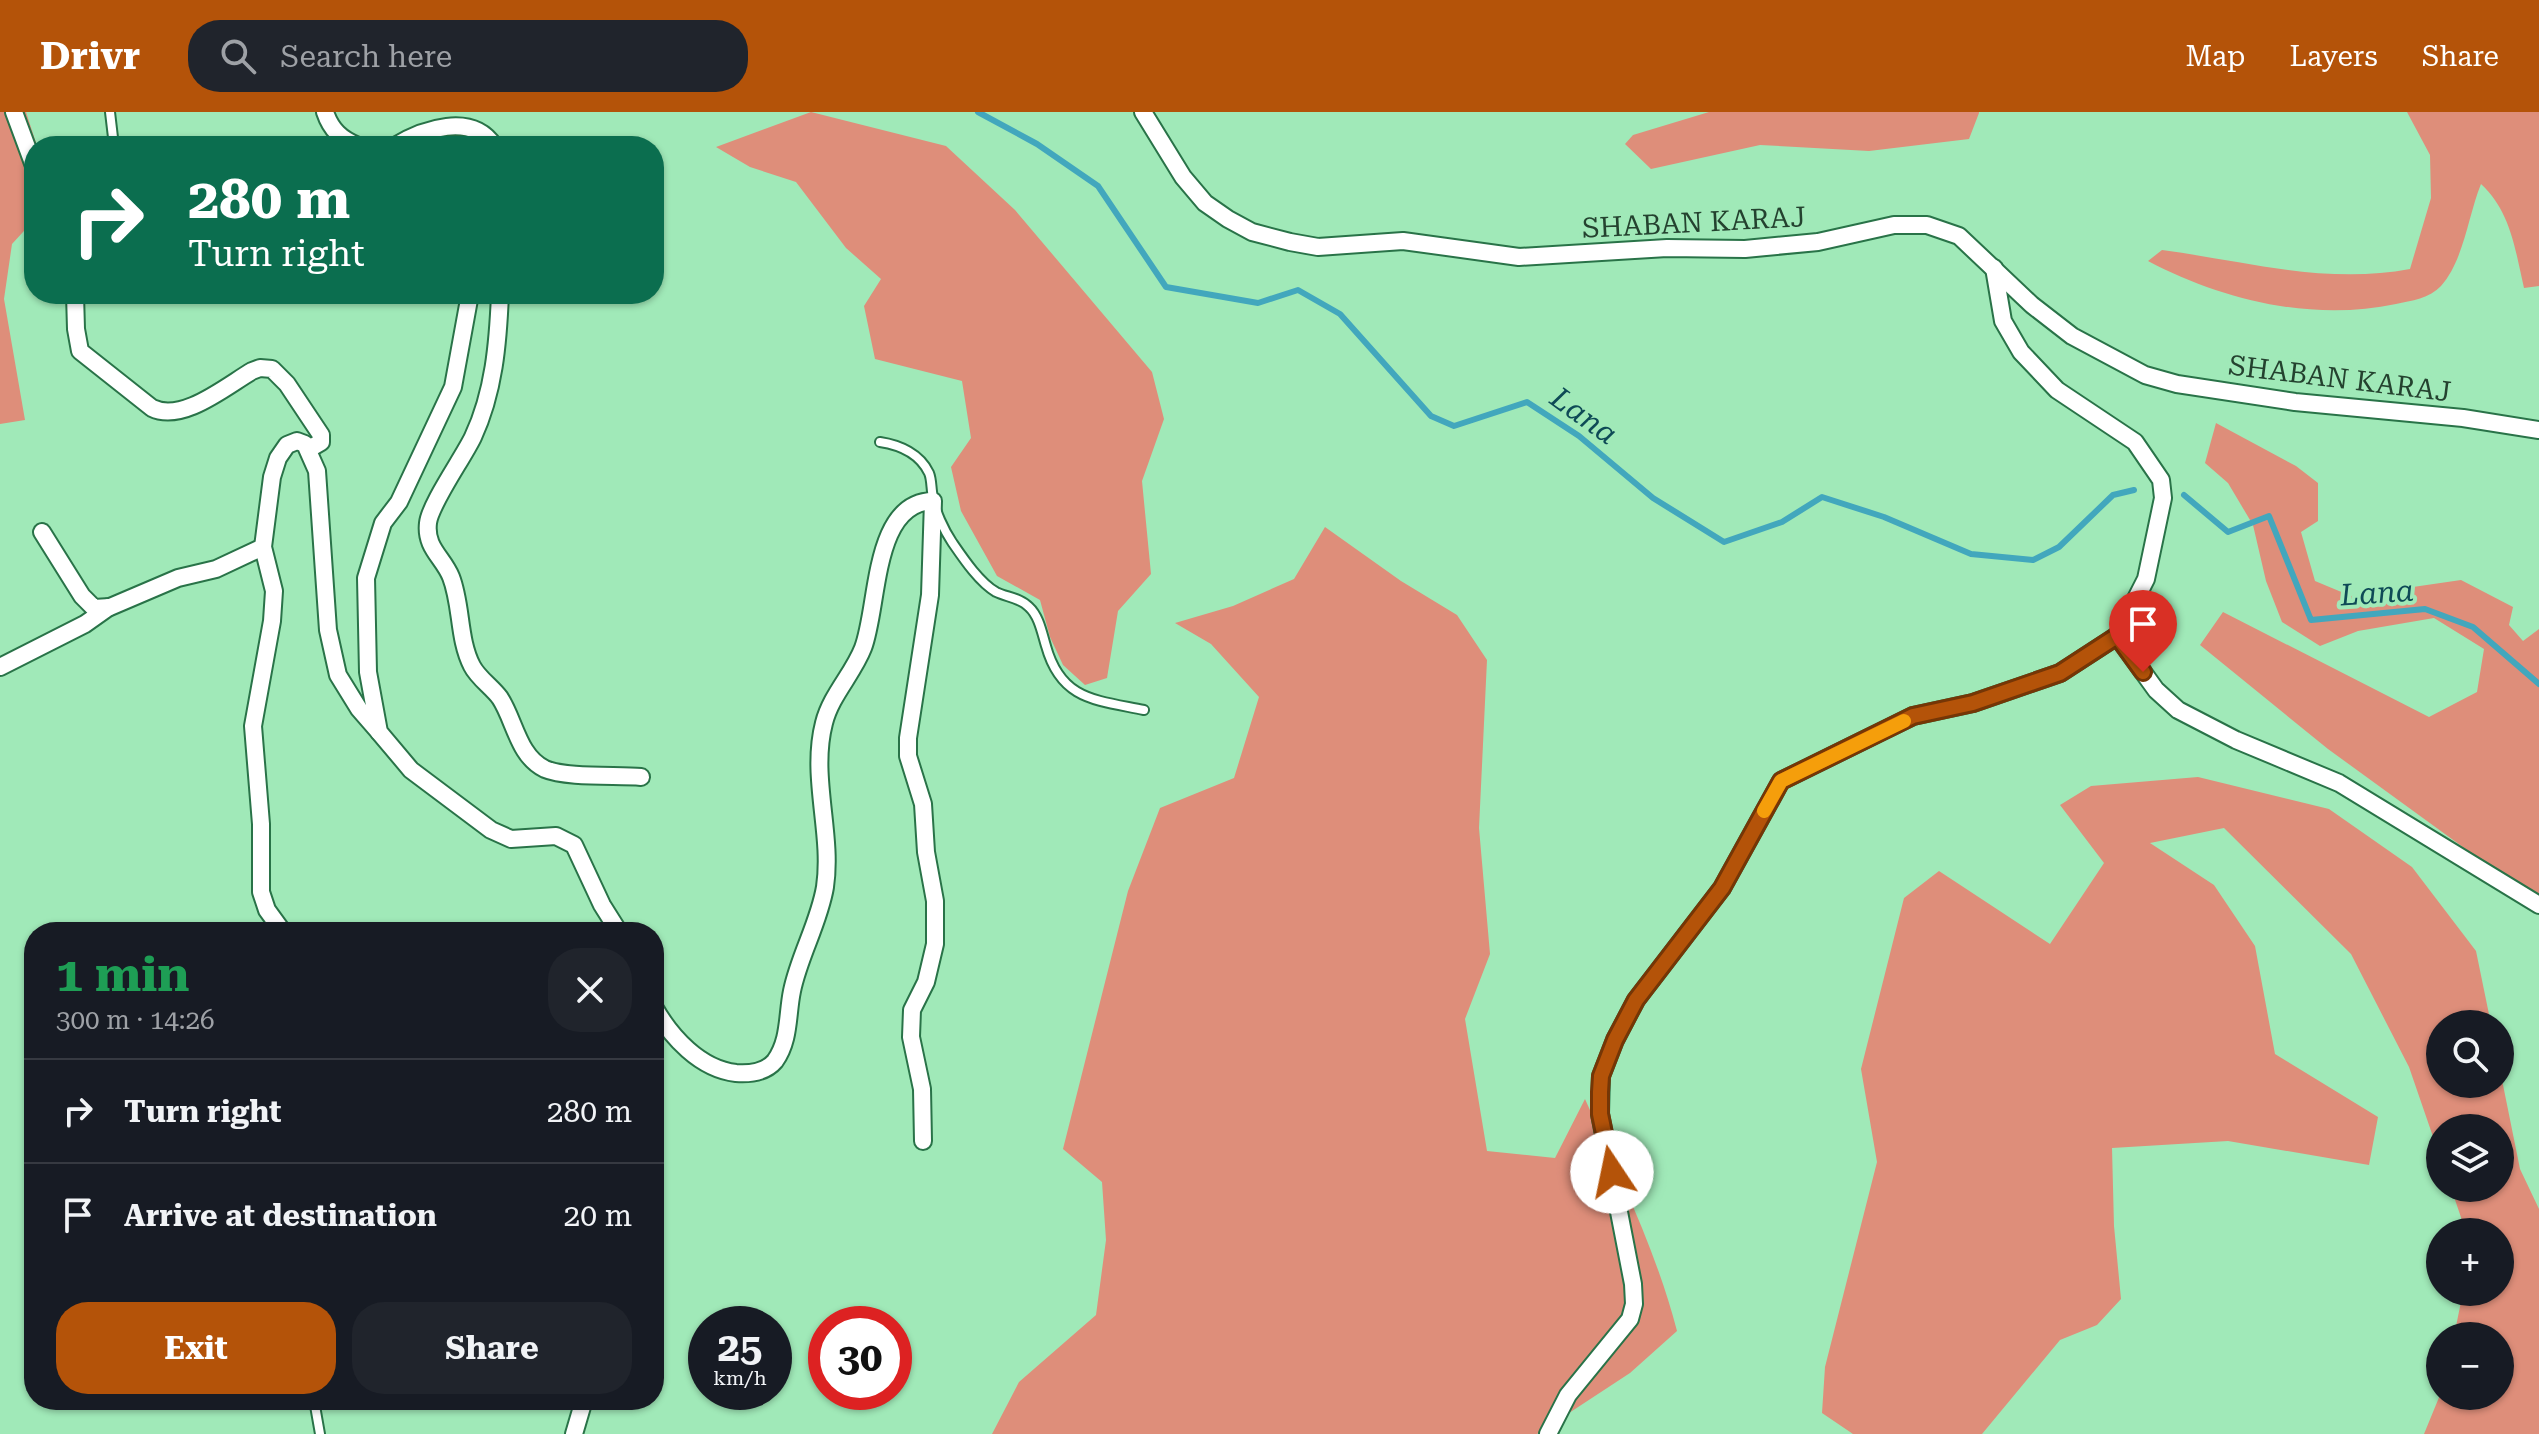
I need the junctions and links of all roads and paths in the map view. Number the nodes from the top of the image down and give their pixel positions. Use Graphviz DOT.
graph roads {
  1 [pos="14,112"];
  2 [pos="110,112"];
  3 [pos="325,112"];
  4 [pos="1143,112"];
  5 [pos="113,136"];
  6 [pos="340,136"];
  7 [pos="415,136"];
  8 [pos="486,136"];
  9 [pos="24,139"];
  10 [pos="1994,268"];
  11 [pos="75,304"];
  12 [pos="468,304"];
  13 [pos="500,304"];
  14 [pos="2539,430"];
  15 [pos="880,442"];
  16 [pos="309,449"];
  17 [pos="933,501"];
  18 [pos="42,532"];
  19 [pos="263,547"];
  20 [pos="110,607"];
  21 [pos="2117,636"];
  22 [pos="0,667"];
  23 [pos="1144,710"];
  24 [pos="379,732"];
  25 [pos="641,777"];
  26 [pos="2539,905"];
  27 [pos="276,922"];
  28 [pos="613,922"];
  29 [pos="664,1022"];
  30 [pos="923,1141"];
  31 [pos="316,1410"];
  32 [pos="581,1410"];
  33 [pos="320,1434"];
  34 [pos="574,1434"];
  35 [pos="1548,1434"];
  1 -- 9 [label="street"];
  2 -- 5 [label="lane"];
  3 -- 6 [label="street"];
  4 -- 10 [label="street, SHABAN KARAJ"];
  7 -- 8 [label="street"];
  10 -- 14 [label="street, SHABAN KARAJ"];
  10 -- 21 [label="street"];
  11 -- 16 [label="street"];
  12 -- 24 [label="street"];
  13 -- 25 [label="street"];
  15 -- 17 [label="lane"];
  16 -- 19 [label="street"];
  16 -- 24 [label="street"];
  17 -- 23 [label="lane"];
  17 -- 29 [label="street"];
  17 -- 30 [label="street"];
  18 -- 20 [label="street"];
  19 -- 20 [label="street"];
  19 -- 27 [label="street"];
  20 -- 22 [label="street"];
  21 -- 26 [label="street"];
  21 -- 35 [label="street"];
  24 -- 28 [label="street"];
  31 -- 33 [label="lane"];
  32 -- 34 [label="street"];
}
